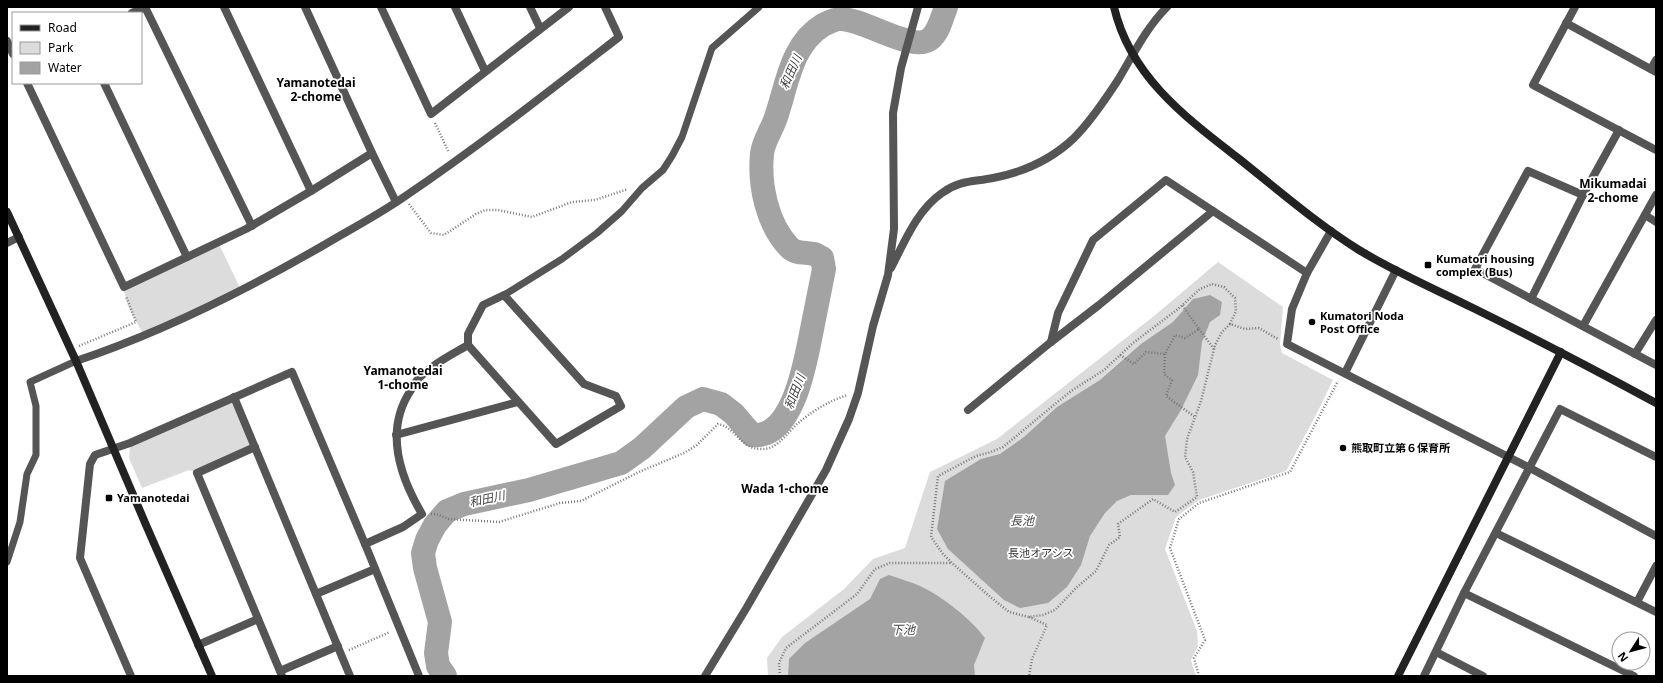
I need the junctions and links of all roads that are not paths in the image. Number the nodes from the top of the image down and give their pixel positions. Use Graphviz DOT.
graph roads {
  1 [pos="145,7"];
  2 [pos="224,7"];
  3 [pos="305,7"];
  4 [pos="381,7"];
  5 [pos="456,7"];
  6 [pos="530,7"];
  7 [pos="569,7"];
  8 [pos="605,7"];
  9 [pos="759,7"];
  10 [pos="918,7"];
  11 [pos="1114,7"];
  12 [pos="1167,7"];
  13 [pos="1575,7"];
  14 [pos="134,12"];
  15 [pos="1566,24"];
  16 [pos="540,28"];
  17 [pos="7,42"];
  18 [pos="12,52"];
  19 [pos="1132,55"];
  20 [pos="1656,60"];
  21 [pos="1653,70"];
  22 [pos="485,71"];
  23 [pos="27,84"];
  24 [pos="104,84"];
  25 [pos="1619,130"];
  26 [pos="1656,150"];
  27 [pos="372,153"];
  28 [pos="311,191"];
  29 [pos="1583,195"];
  30 [pos="1656,195"];
  31 [pos="396,202"];
  32 [pos="1213,211"];
  33 [pos="7,212"];
  34 [pos="1645,216"];
  35 [pos="1656,222"];
  36 [pos="252,226"];
  37 [pos="1331,231"];
  38 [pos="19,237"];
  39 [pos="7,243"];
  40 [pos="187,257"];
  41 [pos="1396,270"];
  42 [pos="1307,273"];
  43 [pos="888,274"];
  44 [pos="504,295"];
  45 [pos="1531,299"];
  46 [pos="1656,320"];
  47 [pos="1583,326"];
  48 [pos="1051,342"];
  49 [pos="468,345"];
  50 [pos="1561,352"];
  51 [pos="1635,354"];
  52 [pos="76,361"];
  53 [pos="1656,365"];
  54 [pos="1345,373"];
  55 [pos="234,396"];
  56 [pos="518,402"];
  57 [pos="1656,403"];
  58 [pos="968,410"];
  59 [pos="396,435"];
  60 [pos="255,447"];
  61 [pos="114,449"];
  62 [pos="1656,457"];
  63 [pos="1508,458"];
  64 [pos="1530,468"];
  65 [pos="1496,533"];
  66 [pos="1656,536"];
  67 [pos="365,544"];
  68 [pos="7,562"];
  69 [pos="1656,566"];
  70 [pos="375,569"];
  71 [pos="1464,593"];
  72 [pos="316,594"];
  73 [pos="1637,602"];
  74 [pos="1656,612"];
  75 [pos="258,619"];
  76 [pos="198,645"];
  77 [pos="340,649"];
  78 [pos="1436,652"];
  79 [pos="281,674"];
  80 [pos="131,676"];
  81 [pos="212,676"];
  82 [pos="350,676"];
  83 [pos="419,676"];
  84 [pos="705,676"];
  85 [pos="1398,676"];
  86 [pos="1424,676"];
  87 [pos="1483,676"];
  88 [pos="1634,676"];
  1 -- 14 [label="street"];
  1 -- 36 [label="street"];
  2 -- 28 [label="street"];
  3 -- 27 [label="street"];
  4 -- 22 [label="street"];
  5 -- 22 [label="street"];
  6 -- 16 [label="street"];
  7 -- 16 [label="street"];
  8 -- 31 [label="street"];
  9 -- 44 [label="lane"];
  10 -- 43 [label="street"];
  11 -- 19 [label="street"];
  12 -- 19 [label="street"];
  13 -- 15 [label="street"];
  15 -- 21 [label="street"];
  15 -- 25 [label="street"];
  16 -- 22 [label="street"];
  17 -- 18 [label="street"];
  19 -- 37 [label="street"];
  19 -- 43 [label="street"];
  20 -- 21 [label="street"];
  23 -- 40 [label="street"];
  24 -- 40 [label="street"];
  25 -- 26 [label="street"];
  25 -- 29 [label="street"];
  27 -- 28 [label="street"];
  27 -- 31 [label="street"];
  28 -- 36 [label="street"];
  29 -- 45 [label="street"];
  29 -- 45 [label="street"];
  30 -- 34 [label="street"];
  31 -- 52 [label="street"];
  32 -- 42 [label="street"];
  32 -- 48 [label="street"];
  32 -- 48 [label="street"];
  33 -- 38 [label="street"];
  34 -- 35 [label="street"];
  34 -- 47 [label="street"];
  36 -- 40 [label="street"];
  37 -- 41 [label="street"];
  37 -- 42 [label="street"];
  38 -- 39 [label="street"];
  38 -- 52 [label="street"];
  41 -- 50 [label="street"];
  41 -- 54 [label="street"];
  42 -- 54 [label="street"];
  43 -- 84 [label="street"];
  44 -- 49 [label="street"];
  44 -- 56 [label="street"];
  45 -- 47 [label="street"];
  46 -- 51 [label="street"];
  47 -- 51 [label="street"];
  48 -- 58 [label="street"];
  49 -- 56 [label="street"];
  49 -- 59 [label="street"];
  50 -- 57 [label="street"];
  50 -- 63 [label="street"];
  51 -- 53 [label="street"];
  52 -- 61 [label="street"];
  52 -- 68 [label="lane"];
  54 -- 63 [label="street"];
  55 -- 60 [label="street"];
  55 -- 61 [label="street"];
  55 -- 67 [label="street"];
  56 -- 59 [label="street"];
  59 -- 67 [label="street"];
  60 -- 72 [label="street"];
  60 -- 75 [label="street"];
  61 -- 76 [label="street"];
  61 -- 80 [label="street"];
  62 -- 64 [label="street"];
  63 -- 64 [label="street"];
  63 -- 85 [label="street"];
  64 -- 65 [label="street"];
  64 -- 66 [label="street"];
  65 -- 71 [label="street"];
  65 -- 73 [label="street"];
  67 -- 70 [label="street"];
  69 -- 73 [label="street"];
  70 -- 72 [label="street"];
  70 -- 83 [label="street"];
  71 -- 78 [label="street"];
  71 -- 88 [label="street"];
  72 -- 77 [label="street"];
  73 -- 74 [label="street"];
  75 -- 76 [label="street"];
  75 -- 79 [label="street"];
  76 -- 81 [label="street"];
  77 -- 79 [label="street"];
  77 -- 82 [label="street"];
  78 -- 86 [label="street"];
  78 -- 87 [label="street"];
}
